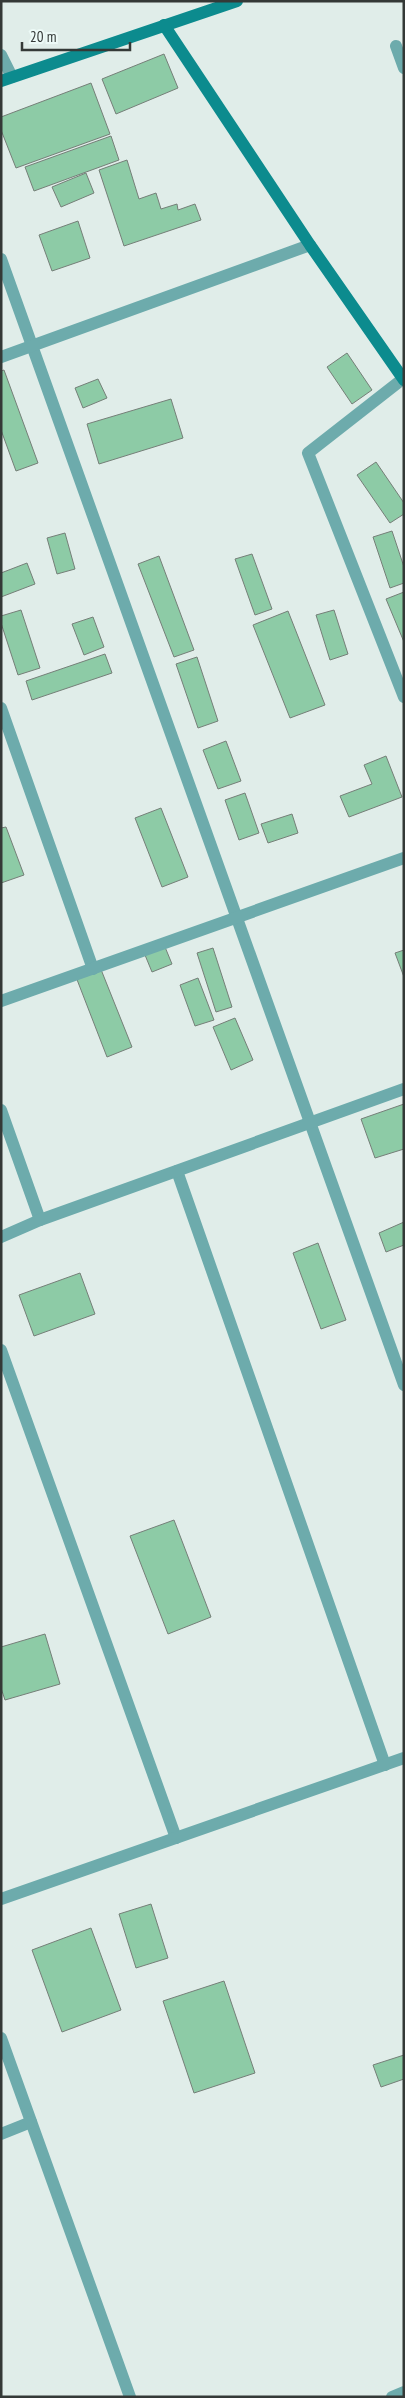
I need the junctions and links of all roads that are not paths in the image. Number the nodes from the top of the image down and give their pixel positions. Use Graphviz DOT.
graph roads {
  1 [pos="237,1"];
  2 [pos="164,25"];
  3 [pos="396,46"];
  4 [pos="1,55"];
  5 [pos="404,68"];
  6 [pos="7,79"];
  7 [pos="310,245"];
  8 [pos="1,259"];
  9 [pos="34,346"];
  10 [pos="1,358"];
  11 [pos="403,379"];
  12 [pos="404,697"];
  13 [pos="1,708"];
  14 [pos="404,858"];
  15 [pos="236,919"];
  16 [pos="92,969"];
  17 [pos="1,1001"];
  18 [pos="404,1089"];
  19 [pos="1,1110"];
  20 [pos="310,1122"];
  21 [pos="177,1171"];
  22 [pos="40,1220"];
  23 [pos="1,1237"];
  24 [pos="1,1350"];
  25 [pos="404,1385"];
  26 [pos="404,1758"];
  27 [pos="385,1765"];
  28 [pos="176,1838"];
  29 [pos="1,1899"];
  30 [pos="1,2038"];
  31 [pos="31,2122"];
  32 [pos="1,2134"];
  33 [pos="404,2392"];
  34 [pos="130,2397"];
  35 [pos="392,2397"];
  1 -- 2 [label="street"];
  2 -- 6 [label="street"];
  2 -- 7 [label="street"];
  3 -- 5 [label="street"];
  4 -- 6 [label="street"];
  7 -- 9 [label="street"];
  7 -- 11 [label="street"];
  8 -- 9 [label="street"];
  9 -- 10 [label="street"];
  9 -- 15 [label="street"];
  11 -- 12 [label="street"];
  13 -- 16 [label="street"];
  14 -- 15 [label="street"];
  15 -- 16 [label="street"];
  15 -- 20 [label="street"];
  16 -- 17 [label="street"];
  18 -- 20 [label="street"];
  19 -- 22 [label="street"];
  20 -- 21 [label="street"];
  20 -- 25 [label="street"];
  21 -- 22 [label="street"];
  21 -- 27 [label="street"];
  22 -- 23 [label="street"];
  24 -- 28 [label="street"];
  26 -- 27 [label="street"];
  27 -- 28 [label="street"];
  28 -- 29 [label="street"];
  30 -- 31 [label="street"];
  31 -- 32 [label="street"];
  31 -- 34 [label="street"];
  33 -- 35 [label="street"];
}
